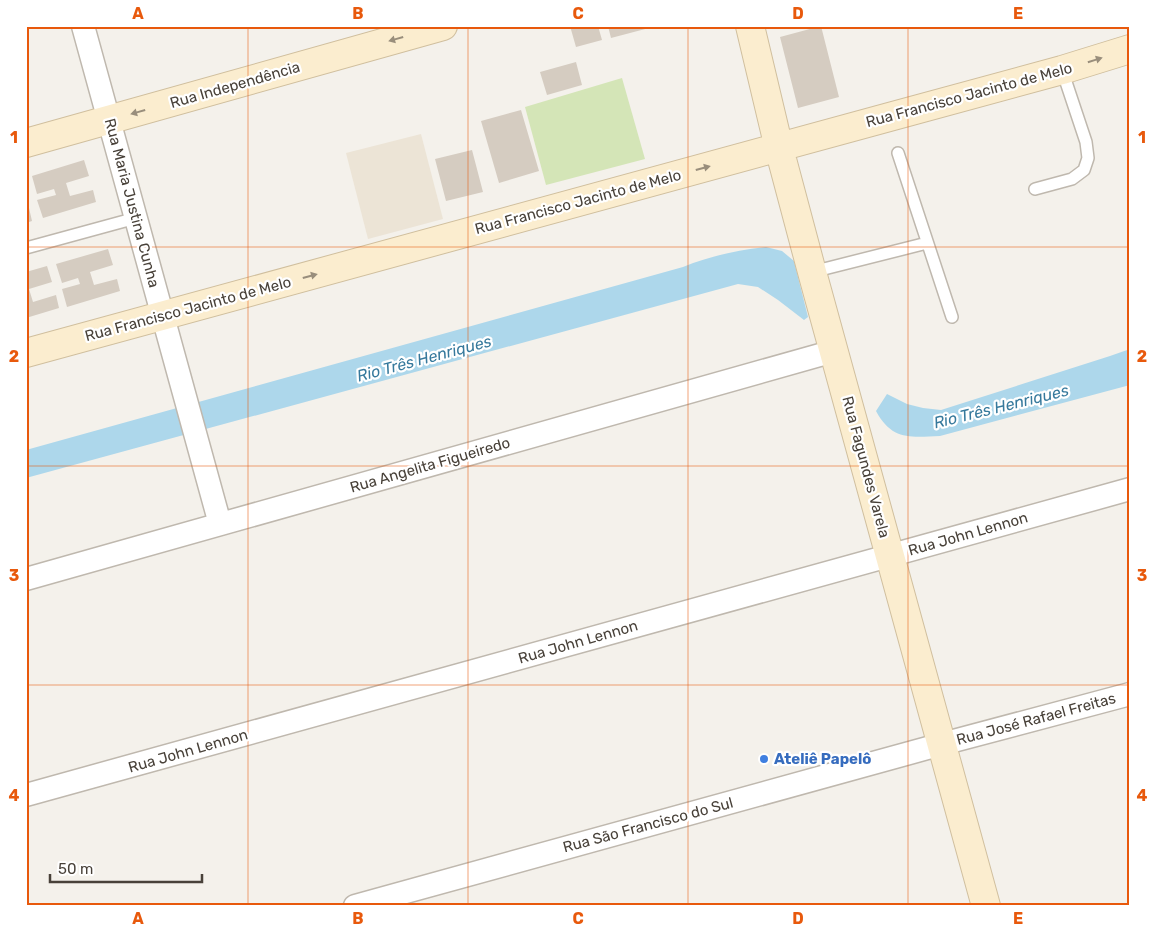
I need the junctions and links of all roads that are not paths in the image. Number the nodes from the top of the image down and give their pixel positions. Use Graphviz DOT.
graph roads {
  1 [pos="83,26"];
  2 [pos="443,26"];
  3 [pos="750,26"];
  4 [pos="1130,49"];
  5 [pos="1062,70"];
  6 [pos="109,120"];
  7 [pos="26,143"];
  8 [pos="779,148"];
  9 [pos="898,153"];
  10 [pos="1035,189"];
  11 [pos="136,218"];
  12 [pos="927,243"];
  13 [pos="26,248"];
  14 [pos="812,272"];
  15 [pos="163,316"];
  16 [pos="952,317"];
  17 [pos="834,351"];
  18 [pos="26,353"];
  19 [pos="1130,489"];
  20 [pos="220,524"];
  21 [pos="890,556"];
  22 [pos="26,579"];
  23 [pos="1130,694"];
  24 [pos="942,744"];
  25 [pos="26,795"];
  26 [pos="354,906"];
  27 [pos="986,906"];
  1 -- 6 [label="street, Rua Maria Justina Cunha"];
  2 -- 6 [label="main road, Rua Independência, one-way"];
  3 -- 8 [label="main road, Rua Fagundes Varela"];
  5 -- 4 [label="main road, Rua Francisco Jacinto de Melo, one-way"];
  5 -- 8 [label="main road, Rua Francisco Jacinto de Melo"];
  5 -- 10 [label="lane"];
  6 -- 7 [label="main road, Rua Independência"];
  6 -- 11 [label="street, Rua Maria Justina Cunha"];
  8 -- 14 [label="main road, Rua Fagundes Varela"];
  15 -- 8 [label="main road, Rua Francisco Jacinto de Melo, one-way"];
  9 -- 12 [label="lane"];
  11 -- 13 [label="lane"];
  11 -- 15 [label="street, Rua Maria Justina Cunha"];
  12 -- 14 [label="lane"];
  12 -- 16 [label="lane"];
  14 -- 17 [label="main road, Rua Fagundes Varela"];
  15 -- 18 [label="main road, Rua Francisco Jacinto de Melo"];
  15 -- 20 [label="street, Rua Maria Justina Cunha"];
  17 -- 20 [label="street, Rua Angelita Figueiredo"];
  17 -- 21 [label="main road, Rua Fagundes Varela"];
  19 -- 21 [label="street, Rua John Lennon"];
  20 -- 22 [label="street, Rua Angelita Figueiredo"];
  21 -- 24 [label="main road, Rua Fagundes Varela"];
  21 -- 25 [label="street, Rua John Lennon"];
  23 -- 24 [label="street, Rua José Rafael Freitas"];
  24 -- 26 [label="street, Rua São Francisco do Sul"];
  24 -- 27 [label="main road, Rua Fagundes Varela"];
}
